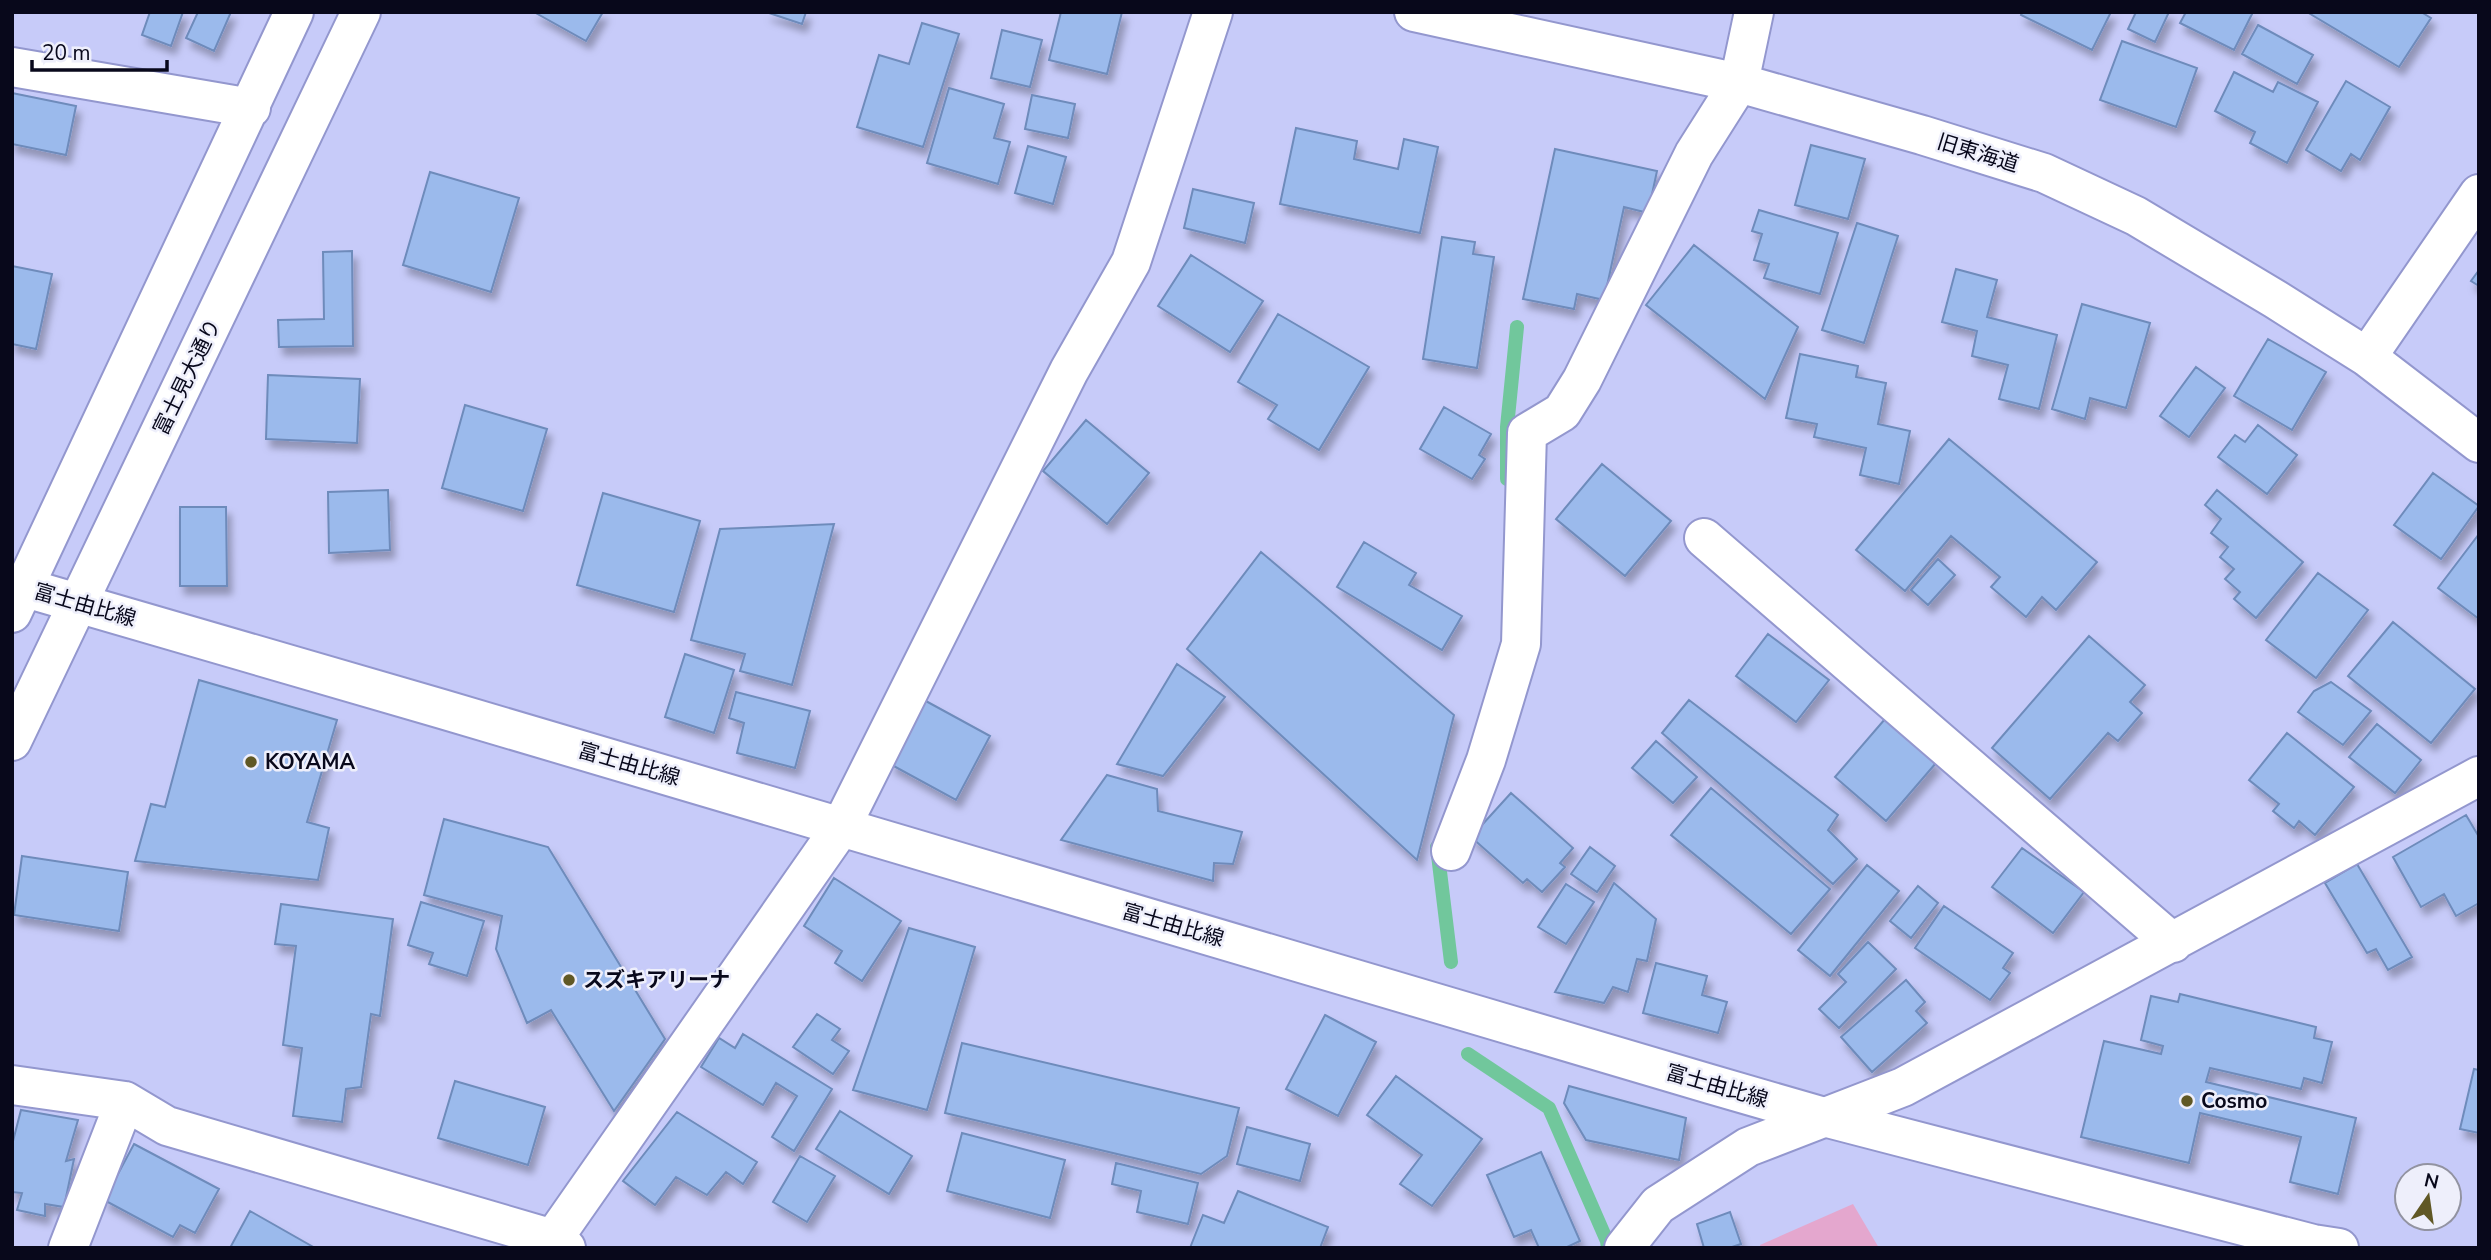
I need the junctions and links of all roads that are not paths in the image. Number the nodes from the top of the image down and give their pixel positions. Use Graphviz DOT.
graph roads {
  1 [pos="294,12"];
  2 [pos="361,12"];
  3 [pos="1213,12"];
  4 [pos="1414,12"];
  5 [pos="1755,12"];
  6 [pos="12,67"];
  7 [pos="1739,83"];
  8 [pos="251,108"];
  9 [pos="2479,194"];
  10 [pos="2367,357"];
  11 [pos="2479,443"];
  12 [pos="1704,538"];
  13 [pos="16,595"];
  14 [pos="78,603"];
  15 [pos="12,741"];
  16 [pos="2479,776"];
  17 [pos="841,827"];
  18 [pos="1451,850"];
  19 [pos="2173,943"];
  20 [pos="12,1085"];
  21 [pos="125,1101"];
  22 [pos="1824,1117"];
  23 [pos="560,1244"];
  24 [pos="1626,1245"];
  25 [pos="68,1248"];
  26 [pos="2339,1248"];
  1 -- 8 [label="street"];
  2 -- 14 [label="street, 富士見大通り"];
  3 -- 17 [label="street"];
  4 -- 7 [label="street, 旧東海道"];
  5 -- 7 [label="street"];
  6 -- 8 [label="street"];
  7 -- 10 [label="street, 旧東海道"];
  7 -- 18 [label="street"];
  8 -- 13 [label="street"];
  9 -- 10 [label="street"];
  10 -- 11 [label="street, 旧東海道"];
  12 -- 19 [label="street"];
  13 -- 14 [label="street, 富士由比線"];
  14 -- 15 [label="street, 富士見大通り"];
  14 -- 17 [label="street, 富士由比線"];
  16 -- 19 [label="street"];
  17 -- 22 [label="street, 富士由比線"];
  17 -- 23 [label="street"];
  19 -- 22 [label="street"];
  20 -- 21 [label="street"];
  21 -- 23 [label="street"];
  21 -- 25 [label="street"];
  22 -- 24 [label="street"];
  22 -- 26 [label="street, 富士由比線"];
}
